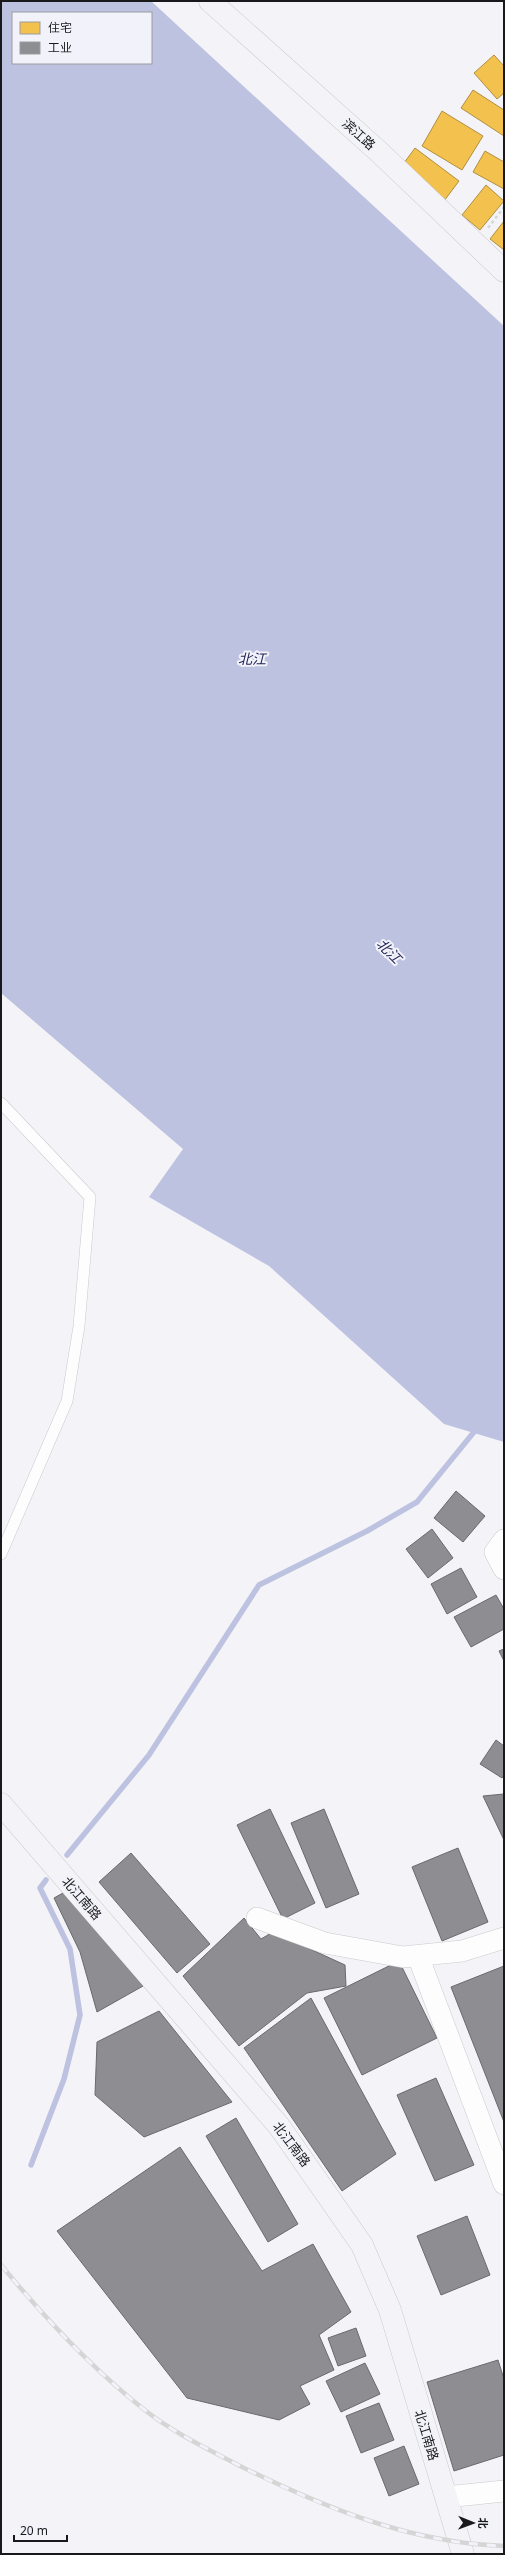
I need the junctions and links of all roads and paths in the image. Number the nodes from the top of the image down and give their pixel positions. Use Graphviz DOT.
graph roads {
  1 [pos="210,1"];
  2 [pos="504,207"];
  3 [pos="477,243"];
  4 [pos="504,270"];
  5 [pos="1,1103"];
  6 [pos="504,1540"];
  7 [pos="1,1554"];
  8 [pos="504,1569"];
  9 [pos="1,1804"];
  10 [pos="257,1918"];
  11 [pos="504,1938"];
  12 [pos="418,1956"];
  13 [pos="504,2184"];
  14 [pos="504,2491"];
  15 [pos="446,2497"];
  16 [pos="463,2554"];
  1 -- 3 [label="street, 滨江路"];
  2 -- 3 [label="path"];
  3 -- 4 [label="street, 滨江路"];
  5 -- 7 [label="lane"];
  6 -- 8 [label="street"];
  9 -- 15 [label="street, 北江南路"];
  10 -- 12 [label="street"];
  11 -- 12 [label="street"];
  12 -- 13 [label="street"];
  14 -- 15 [label="street"];
  15 -- 16 [label="street, 北江南路"];
}
